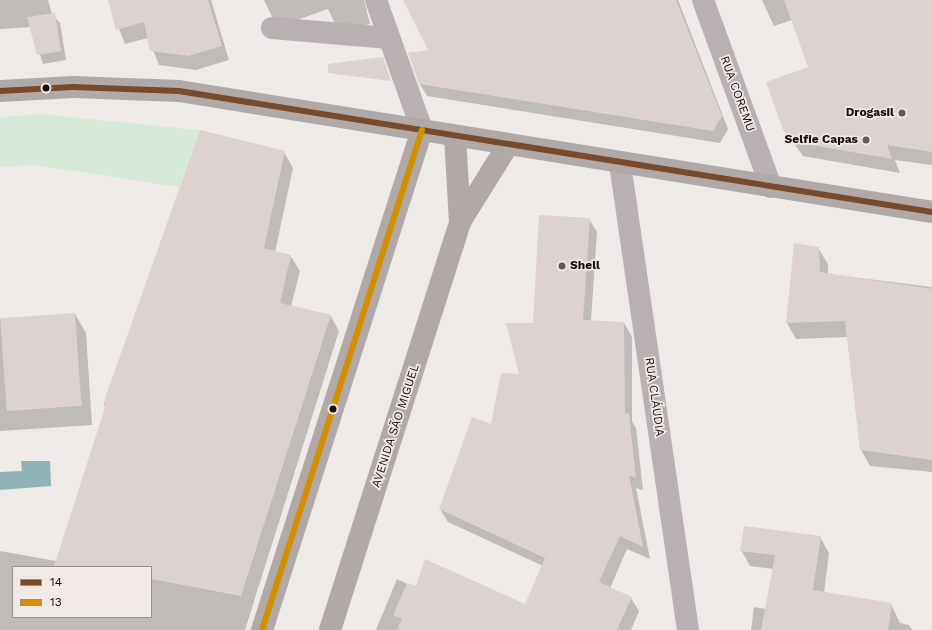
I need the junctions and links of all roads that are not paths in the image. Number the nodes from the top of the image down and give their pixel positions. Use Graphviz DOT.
graph roads {
  1 [pos="376,0"];
  2 [pos="703,0"];
  3 [pos="272,28"];
  4 [pos="389,38"];
  5 [pos="0,91"];
  6 [pos="422,130"];
  7 [pos="455,136"];
  8 [pos="508,145"];
  9 [pos="620,164"];
  10 [pos="771,187"];
  11 [pos="932,212"];
  12 [pos="460,222"];
  13 [pos="262,630"];
  14 [pos="330,630"];
  15 [pos="688,630"];
  1 -- 4 [label="street"];
  2 -- 10 [label="street, RUA COREMU"];
  3 -- 4 [label="street"];
  4 -- 6 [label="street"];
  5 -- 6 [label="main road"];
  6 -- 7 [label="main road"];
  6 -- 13 [label="main road"];
  7 -- 8 [label="main road"];
  7 -- 12 [label="main road, AVENIDA SÃO MIGUEL"];
  8 -- 9 [label="main road"];
  8 -- 12 [label="main road, AVENIDA SÃO MIGUEL"];
  9 -- 10 [label="main road"];
  9 -- 15 [label="street, RUA CLÁUDIA"];
  10 -- 11 [label="main road"];
  12 -- 14 [label="main road, AVENIDA SÃO MIGUEL"];
}
